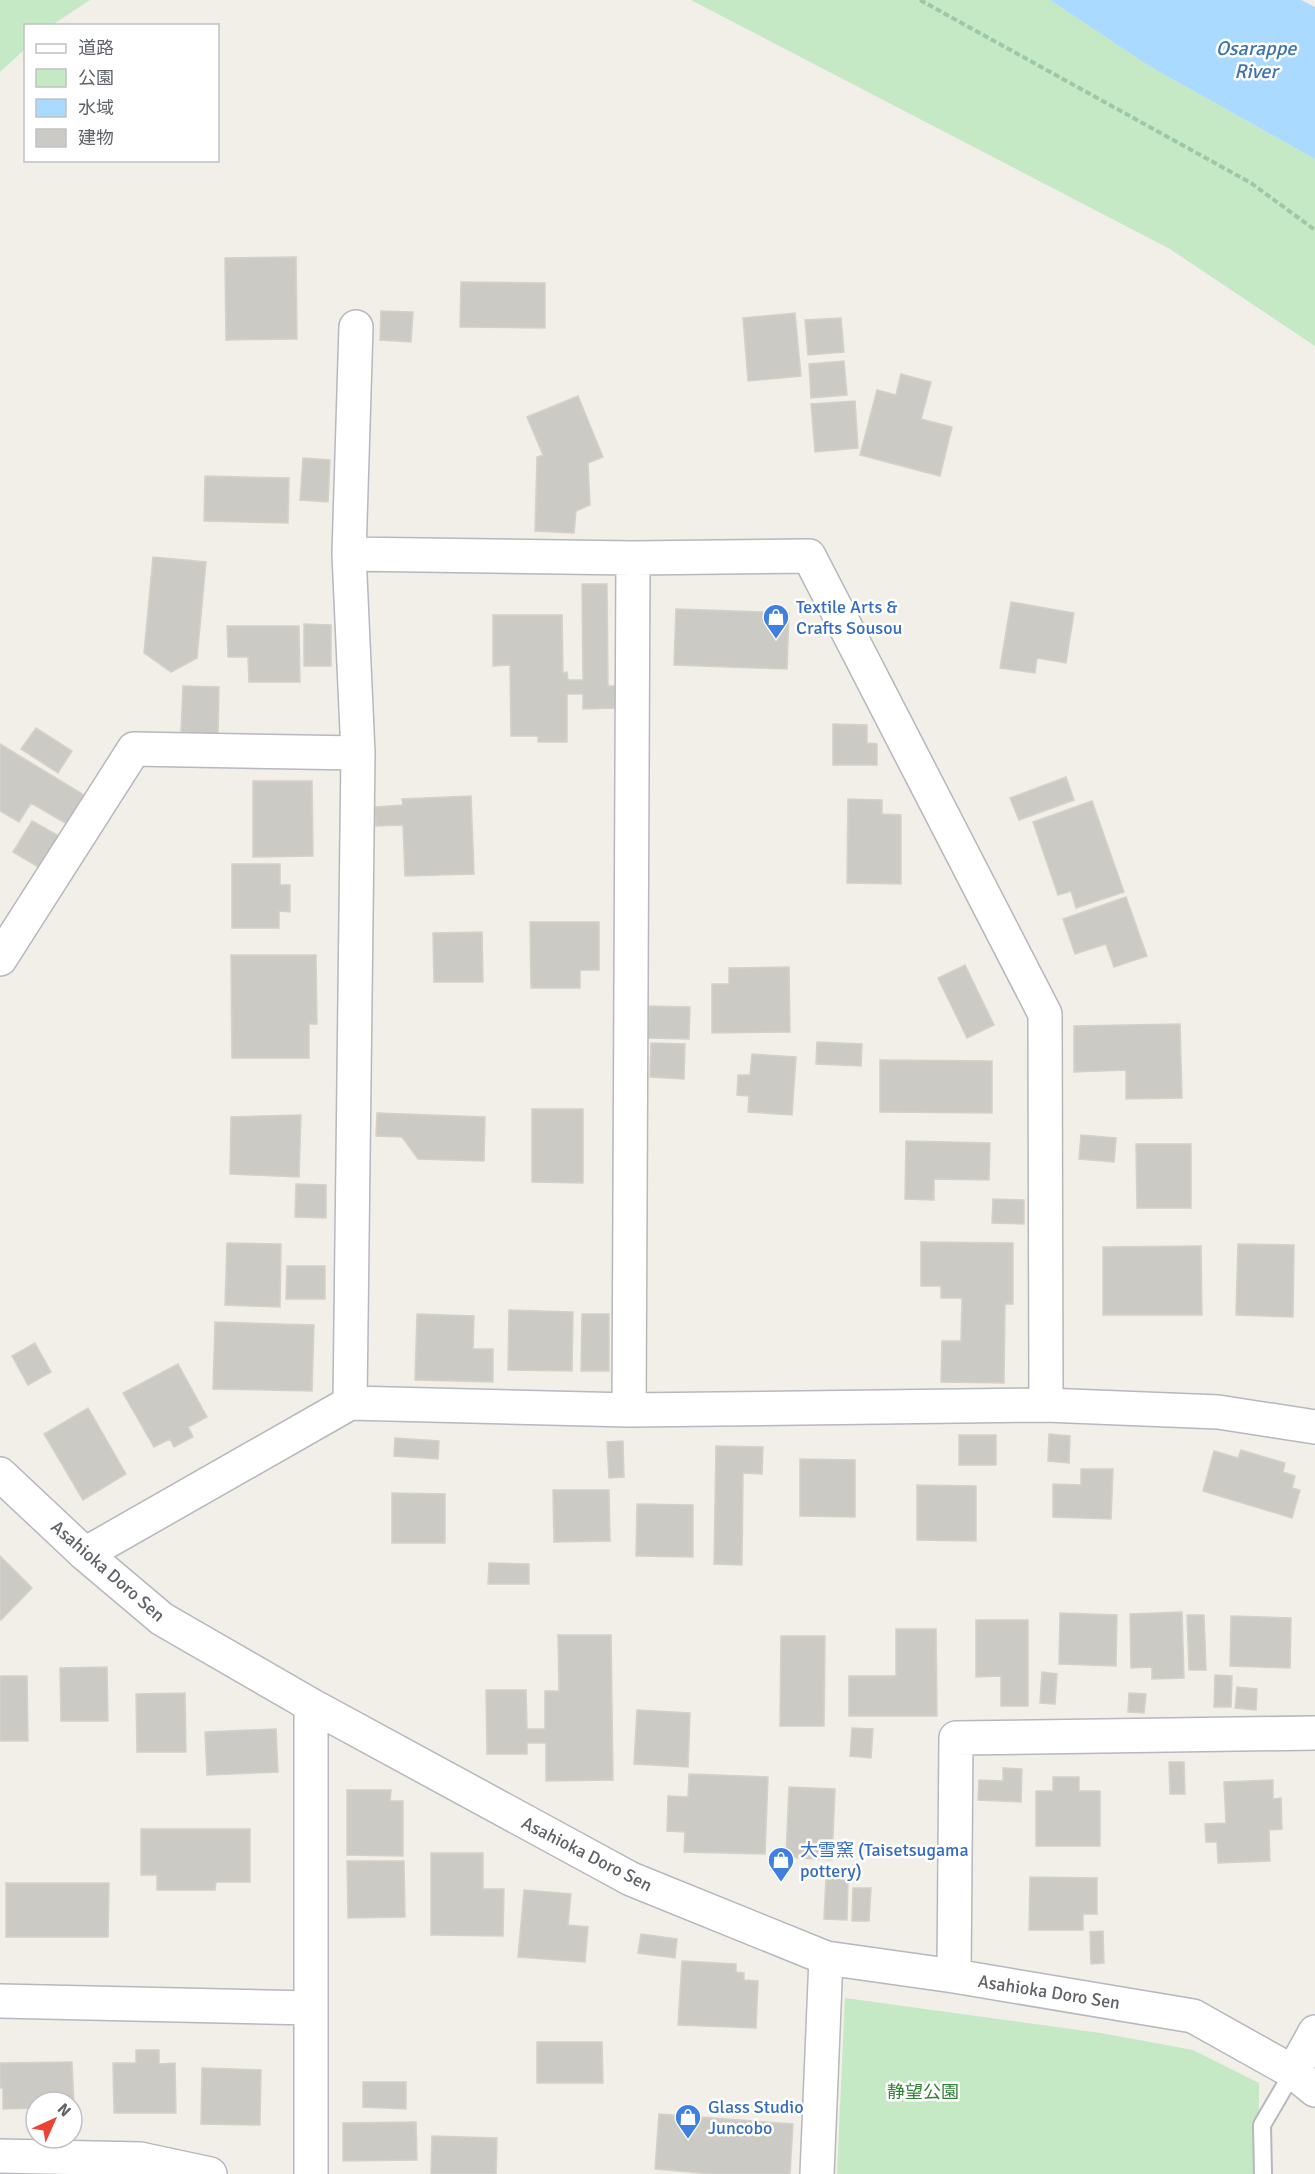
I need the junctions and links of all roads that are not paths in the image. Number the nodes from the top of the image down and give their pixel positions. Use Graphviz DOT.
graph roads {
  1 [pos="356,327"];
  2 [pos="349,554"];
  3 [pos="633,558"];
  4 [pos="358,753"];
  5 [pos="0,959"];
  6 [pos="350,1403"];
  7 [pos="1046,1406"];
  8 [pos="629,1410"];
  9 [pos="1315,1427"];
  10 [pos="0,1474"];
  11 [pos="85,1554"];
  12 [pos="311,1705"];
  13 [pos="1315,1733"];
  14 [pos="826,1958"];
  15 [pos="954,1976"];
  16 [pos="0,2001"];
  17 [pos="311,2008"];
  18 [pos="1315,2032"];
  19 [pos="1304,2081"];
  20 [pos="0,2156"];
  21 [pos="210,2174"];
  22 [pos="311,2174"];
  23 [pos="817,2174"];
  24 [pos="1263,2174"];
  1 -- 2 [label="street"];
  2 -- 3 [label="street"];
  2 -- 4 [label="street"];
  3 -- 7 [label="street"];
  3 -- 8 [label="street"];
  4 -- 5 [label="street"];
  4 -- 6 [label="street"];
  6 -- 8 [label="street"];
  6 -- 11 [label="street"];
  7 -- 8 [label="street"];
  7 -- 9 [label="street"];
  10 -- 11 [label="street, Asahioka Doro Sen"];
  11 -- 12 [label="street, Asahioka Doro Sen"];
  12 -- 14 [label="street, Asahioka Doro Sen"];
  12 -- 17 [label="street"];
  13 -- 15 [label="street"];
  14 -- 15 [label="street, Asahioka Doro Sen"];
  14 -- 23 [label="street"];
  15 -- 19 [label="street, Asahioka Doro Sen"];
  16 -- 17 [label="street"];
  17 -- 22 [label="street"];
  18 -- 19 [label="street"];
  19 -- 24 [label="lane"];
  20 -- 21 [label="street"];
}
